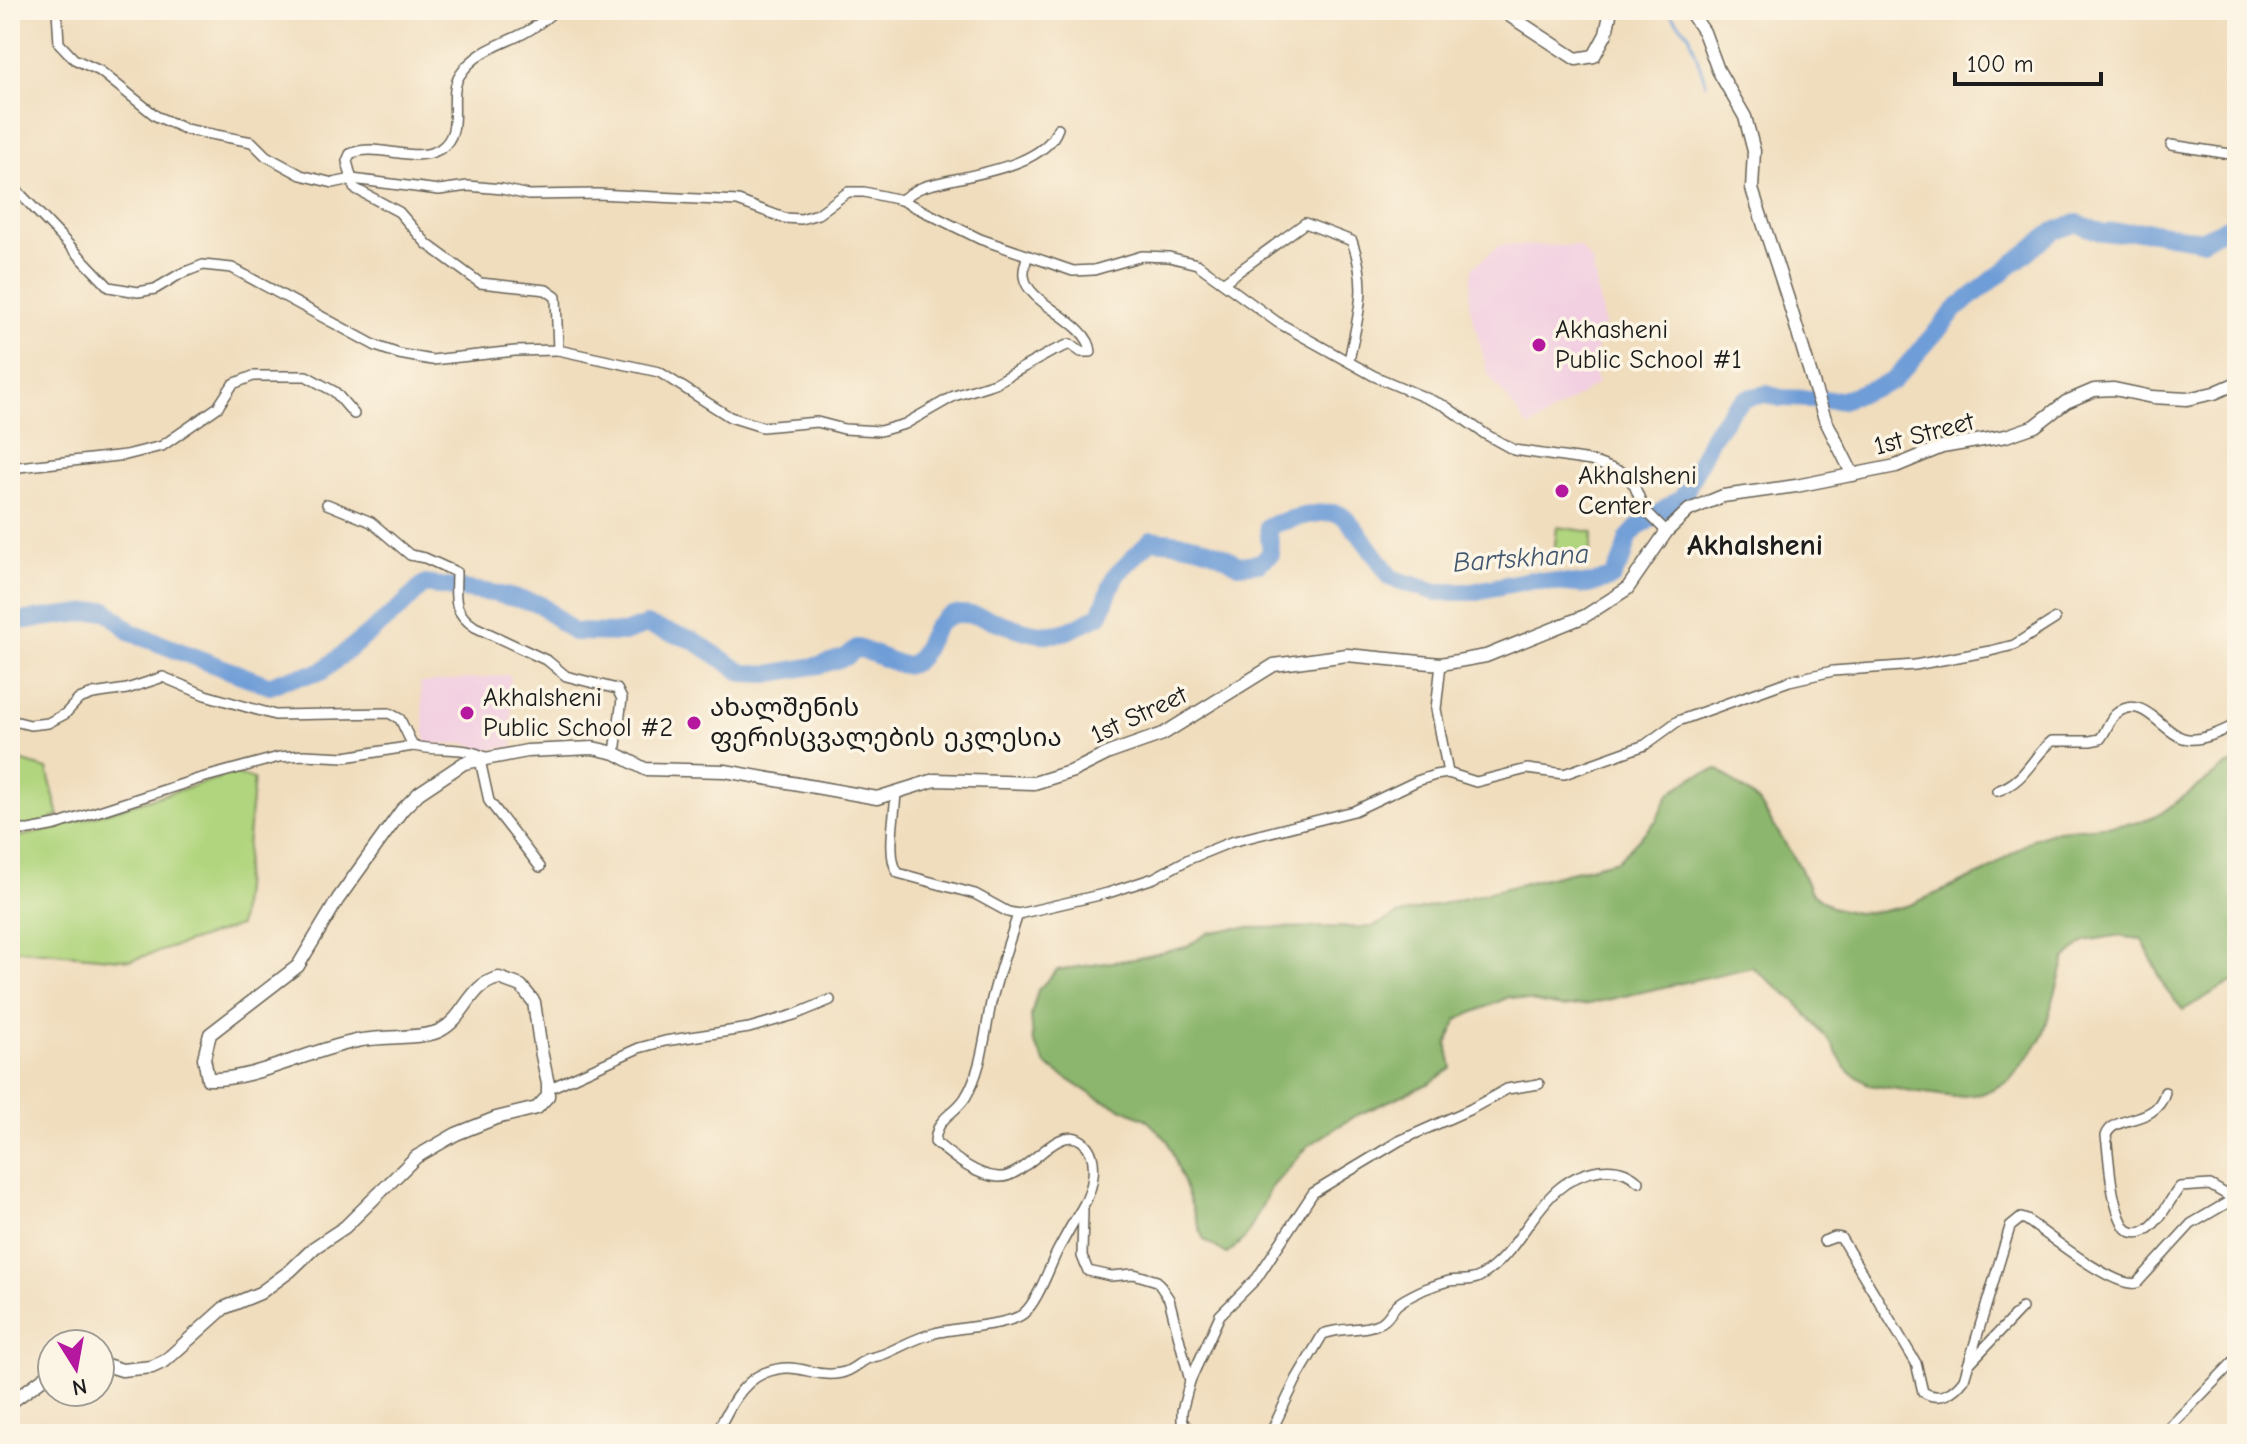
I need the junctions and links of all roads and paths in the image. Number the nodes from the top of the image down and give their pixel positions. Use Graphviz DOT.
graph roads {
  1 [pos="57,10"];
  2 [pos="556,10"];
  3 [pos="1501,10"];
  4 [pos="1611,10"];
  5 [pos="1689,10"];
  6 [pos="1058,128"];
  7 [pos="2171,145"];
  8 [pos="2237,155"];
  9 [pos="352,179"];
  10 [pos="10,183"];
  11 [pos="901,200"];
  12 [pos="1027,257"];
  13 [pos="1224,282"];
  14 [pos="558,350"];
  15 [pos="1349,361"];
  16 [pos="2237,383"];
  17 [pos="354,414"];
  18 [pos="10,468"];
  19 [pos="1853,475"];
  20 [pos="327,504"];
  21 [pos="1665,530"];
  22 [pos="2055,619"];
  23 [pos="1441,664"];
  24 [pos="10,720"];
  25 [pos="2237,724"];
  26 [pos="413,746"];
  27 [pos="615,753"];
  28 [pos="484,759"];
  29 [pos="1448,773"];
  30 [pos="1997,791"];
  31 [pos="896,793"];
  32 [pos="10,830"];
  33 [pos="540,867"];
  34 [pos="1018,914"];
  35 [pos="830,1000"];
  36 [pos="1539,1084"];
  37 [pos="548,1089"];
  38 [pos="2165,1092"];
  39 [pos="1639,1182"];
  40 [pos="2235,1198"];
  41 [pos="1083,1206"];
  42 [pos="1824,1241"];
  43 [pos="2022,1308"];
  44 [pos="2237,1358"];
  45 [pos="1966,1367"];
  46 [pos="116,1368"];
  47 [pos="1190,1381"];
  48 [pos="36,1384"];
  49 [pos="10,1403"];
  50 [pos="716,1434"];
  51 [pos="1193,1434"];
  52 [pos="1270,1434"];
  53 [pos="2163,1434"];
  1 -- 9 [label="street"];
  2 -- 9 [label="street"];
  3 -- 4 [label="street"];
  5 -- 19 [label="street"];
  6 -- 11 [label="street"];
  7 -- 8 [label="street"];
  9 -- 11 [label="street"];
  9 -- 14 [label="street"];
  10 -- 14 [label="street"];
  11 -- 12 [label="street"];
  12 -- 13 [label="street"];
  12 -- 14 [label="street"];
  13 -- 15 [label="street"];
  13 -- 15 [label="street"];
  15 -- 21 [label="street"];
  16 -- 19 [label="street, 1st Street"];
  17 -- 18 [label="street"];
  19 -- 21 [label="street, 1st Street"];
  20 -- 27 [label="street"];
  21 -- 23 [label="street, 1st Street"];
  22 -- 29 [label="street"];
  23 -- 29 [label="street"];
  23 -- 31 [label="street, 1st Street"];
  24 -- 26 [label="street"];
  25 -- 30 [label="street"];
  26 -- 28 [label="street"];
  26 -- 32 [label="street"];
  27 -- 28 [label="street, 1st Street"];
  27 -- 31 [label="street, 1st Street"];
  28 -- 33 [label="street"];
  28 -- 37 [label="street, 1st Street"];
  29 -- 34 [label="street"];
  31 -- 34 [label="street"];
  34 -- 41 [label="street"];
  35 -- 37 [label="street"];
  36 -- 47 [label="street"];
  37 -- 46 [label="street"];
  38 -- 40 [label="street"];
  39 -- 52 [label="street"];
  40 -- 45 [label="street"];
  41 -- 47 [label="street"];
  41 -- 50 [label="street"];
  42 -- 45 [label="street"];
  43 -- 45 [label="street"];
  44 -- 53 [label="street"];
  47 -- 51 [label="street"];
  48 -- 49 [label="street"];
}
